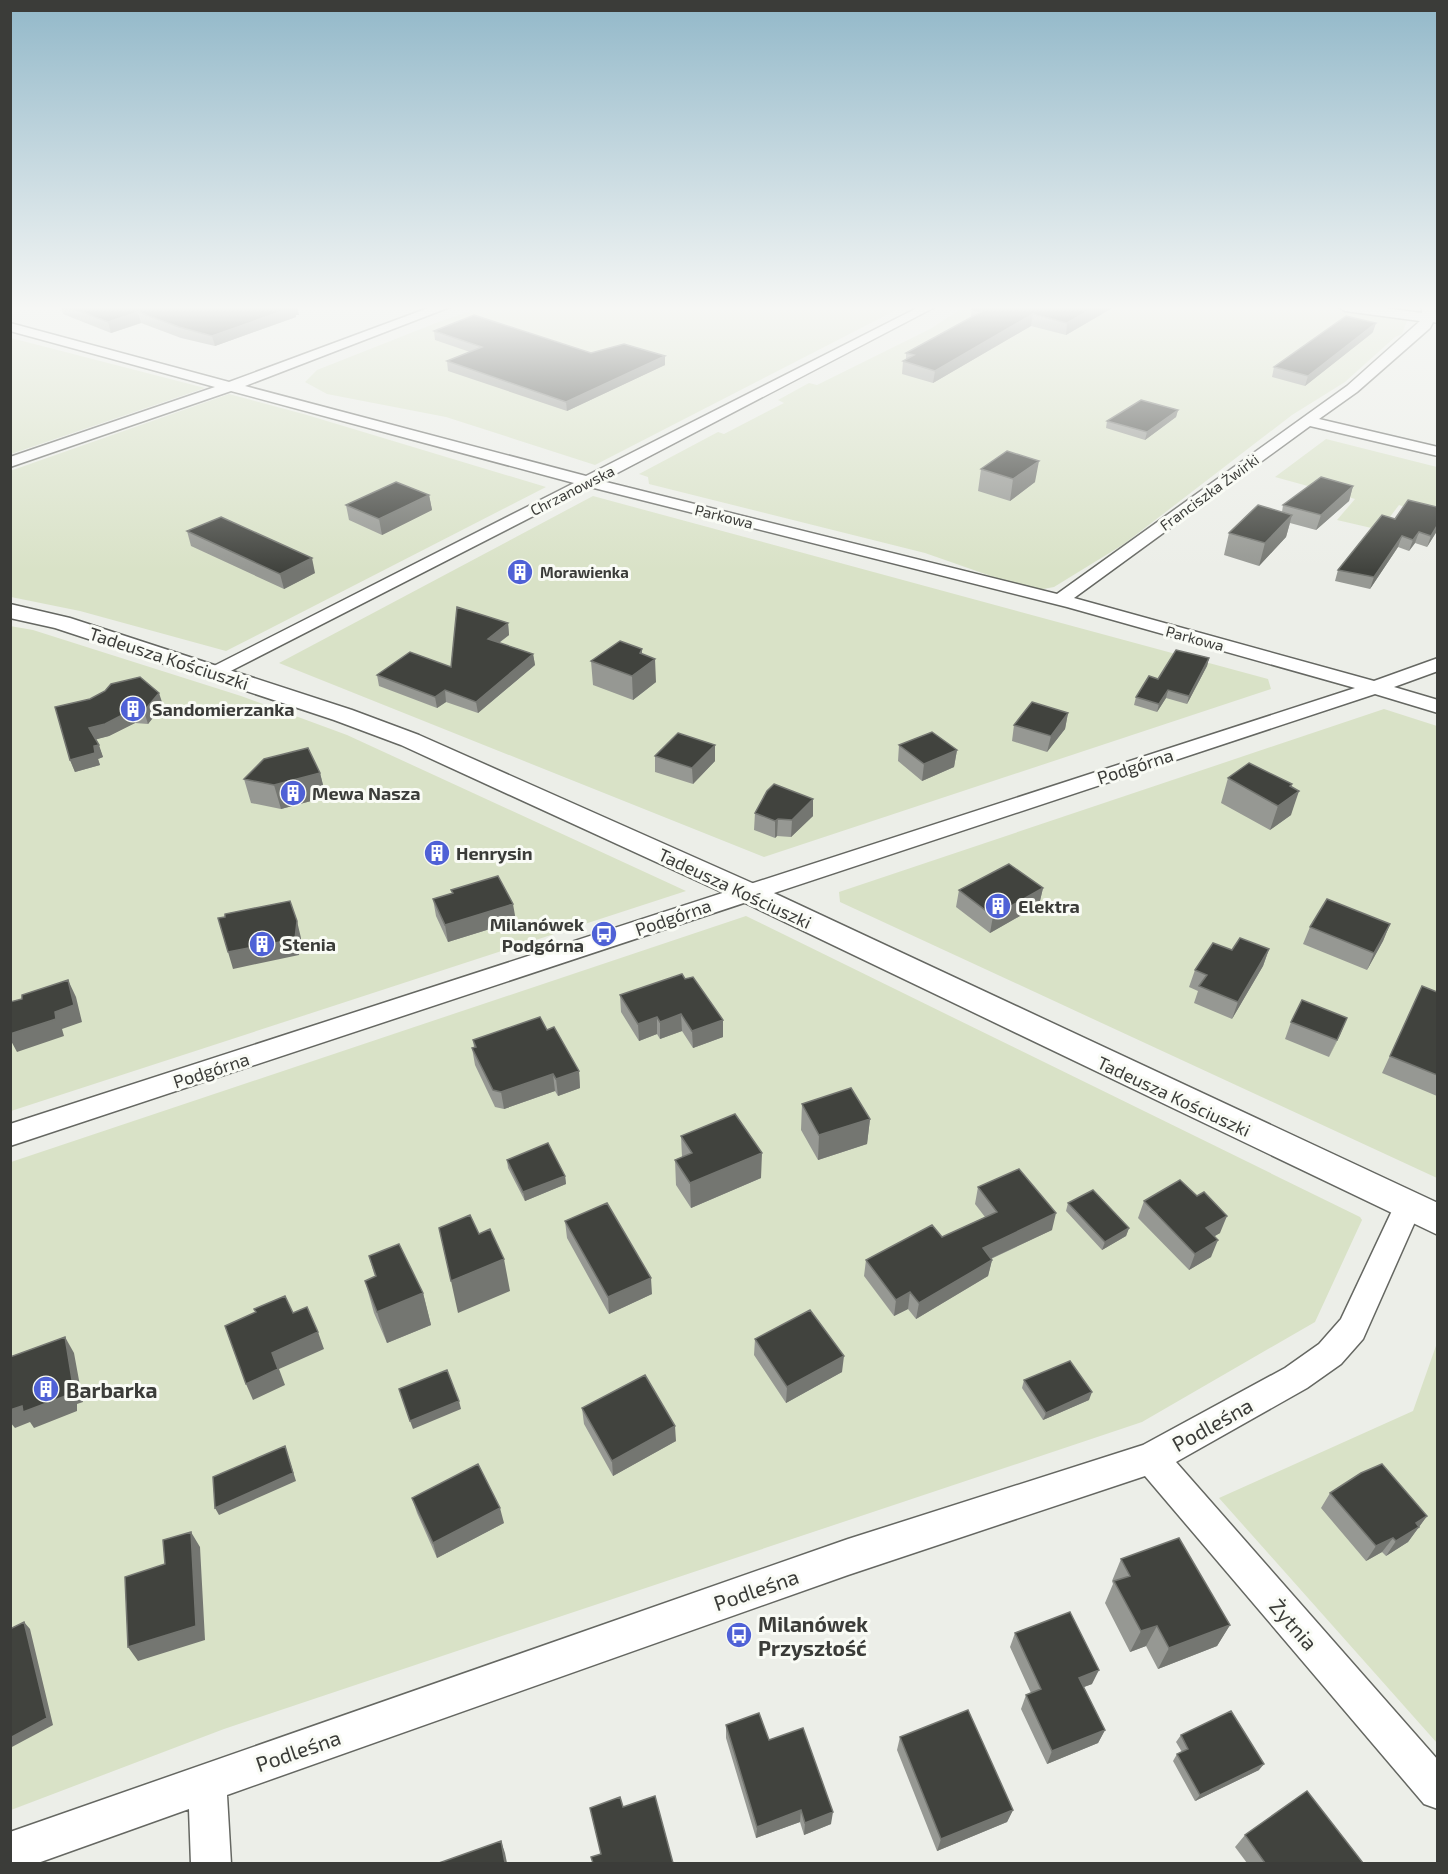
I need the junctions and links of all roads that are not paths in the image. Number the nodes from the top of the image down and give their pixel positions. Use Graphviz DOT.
graph roads {
  1 [pos="207,394"];
  2 [pos="263,394"];
  3 [pos="759,394"];
  4 [pos="1344,394"];
  5 [pos="1307,421"];
  6 [pos="1437,452"];
  7 [pos="10,462"];
  8 [pos="588,482"];
  9 [pos="1059,600"];
  10 [pos="10,611"];
  11 [pos="1437,664"];
  12 [pos="215,673"];
  13 [pos="1376,687"];
  14 [pos="1437,707"];
  15 [pos="749,893"];
  16 [pos="10,1136"];
  17 [pos="1423,1213"];
  18 [pos="1151,1458"];
  19 [pos="207,1781"];
  20 [pos="1437,1790"];
  21 [pos="10,1852"];
  22 [pos="211,1863"];
  1 -- 7 [label="street"];
  2 -- 8 [label="street, Parkowa"];
  3 -- 8 [label="street, Chrzanowska"];
  4 -- 5 [label="street, Franciszka Żwirki"];
  5 -- 6 [label="street"];
  5 -- 9 [label="street, Franciszka Żwirki"];
  8 -- 9 [label="street, Parkowa"];
  8 -- 12 [label="street, Chrzanowska"];
  9 -- 13 [label="street, Parkowa"];
  10 -- 12 [label="street, Tadeusza Kościuszki"];
  11 -- 13 [label="street, Podgórna"];
  12 -- 15 [label="street, Tadeusza Kościuszki"];
  13 -- 14 [label="street, Parkowa"];
  13 -- 15 [label="street, Podgórna"];
  15 -- 16 [label="street, Podgórna"];
  15 -- 17 [label="street, Tadeusza Kościuszki"];
  17 -- 18 [label="street, Podleśna"];
  18 -- 19 [label="street, Podleśna"];
  18 -- 20 [label="street, Żytnia"];
  19 -- 21 [label="street, Podleśna"];
  19 -- 22 [label="street"];
}
